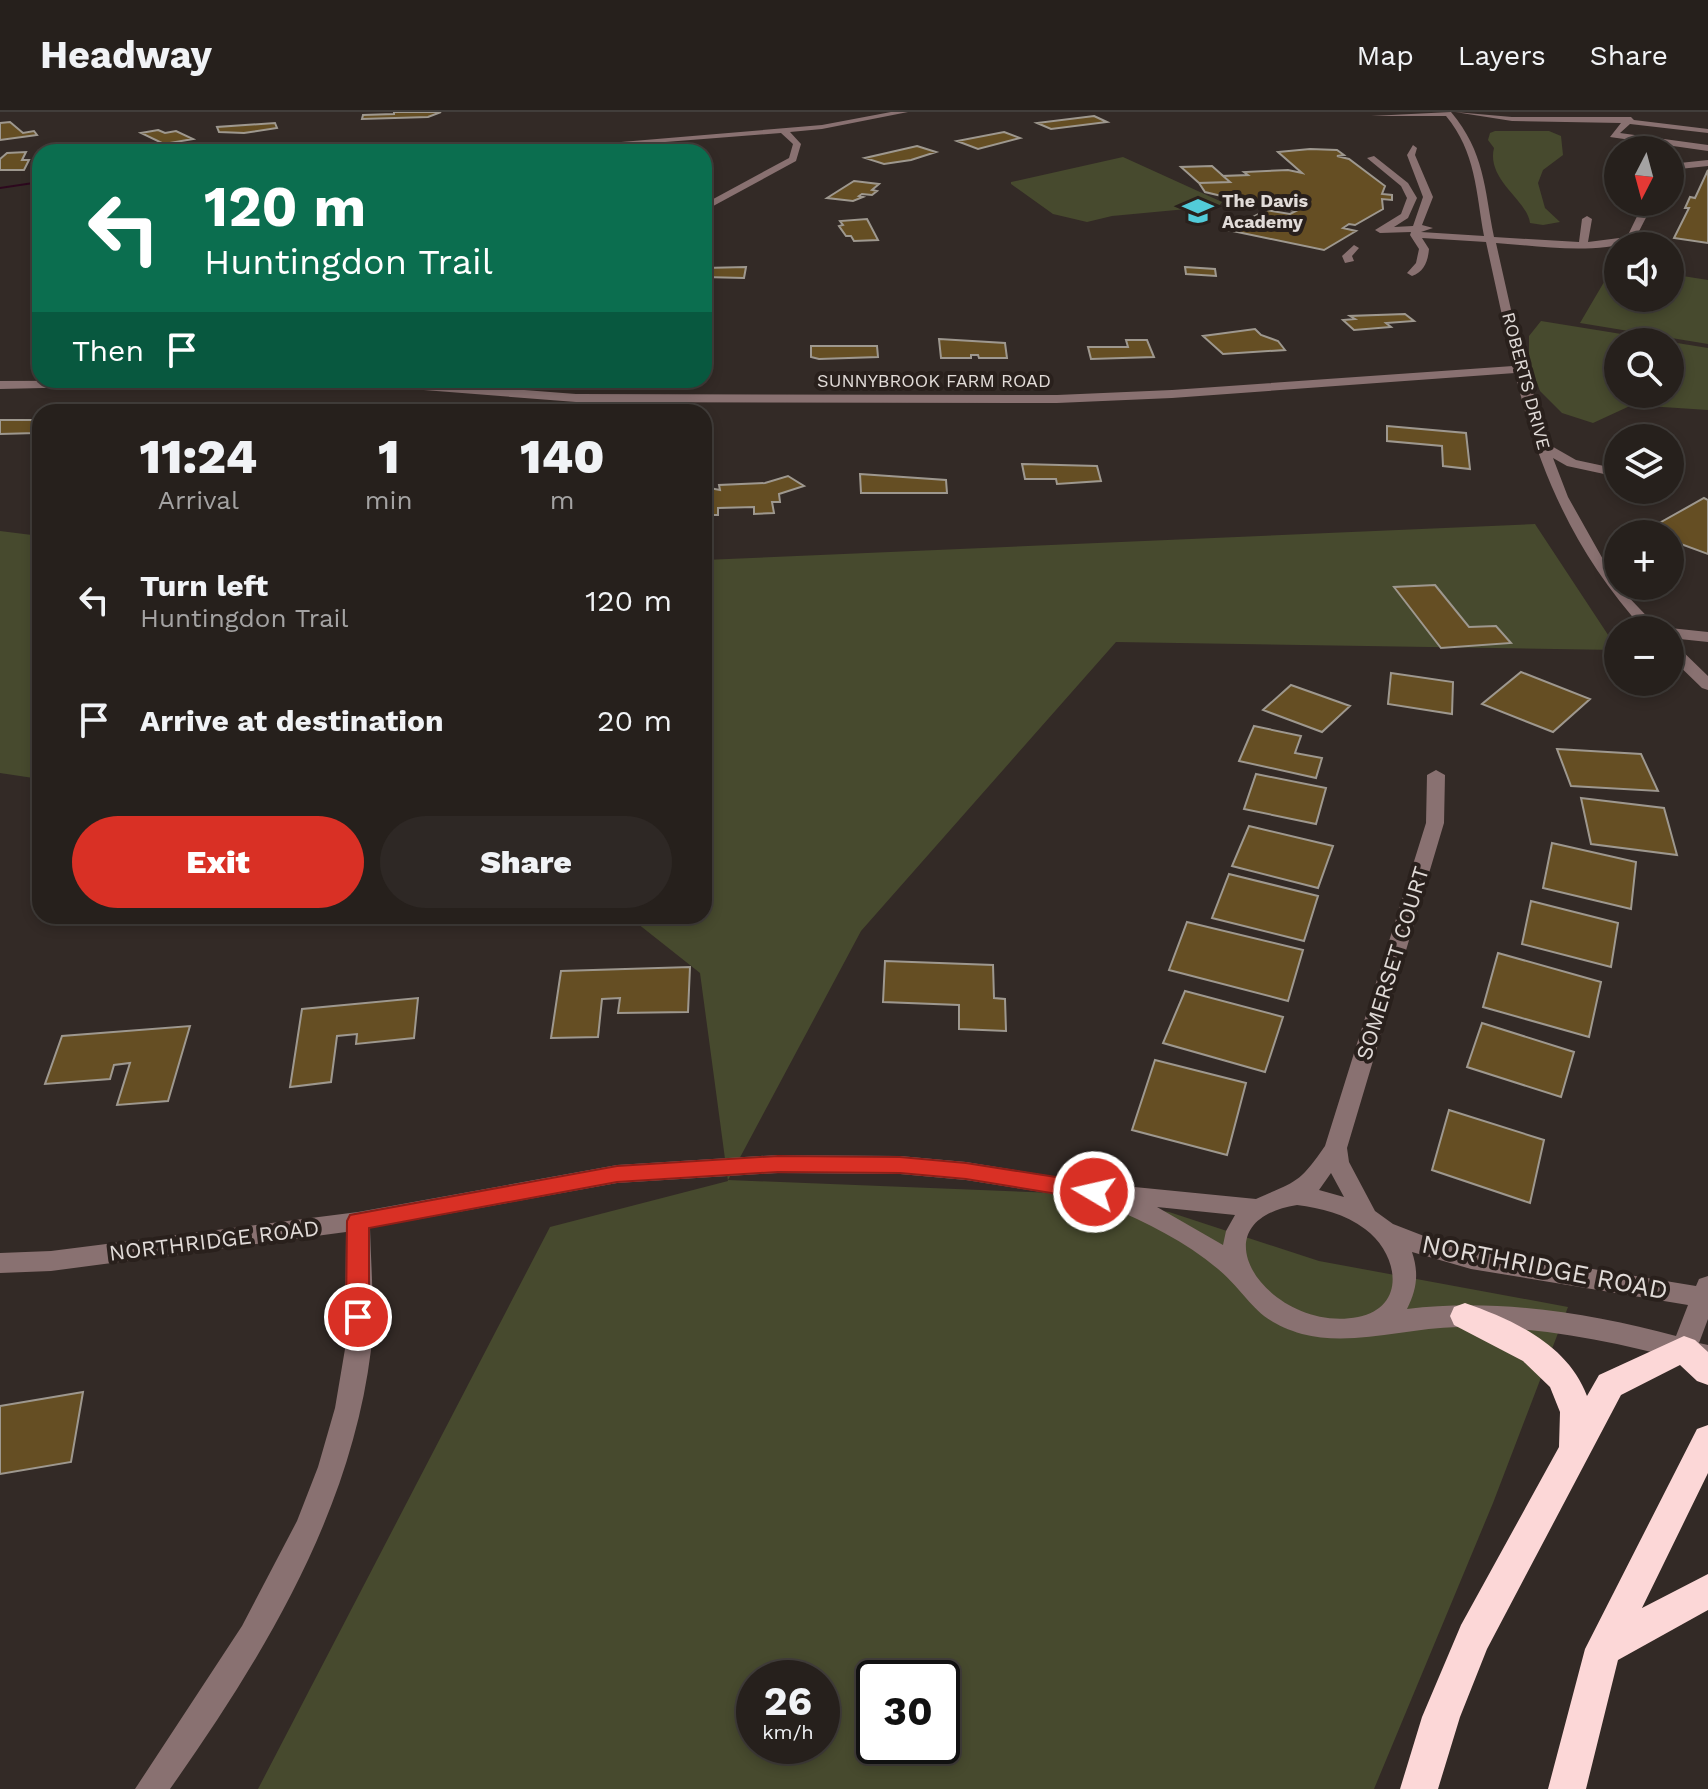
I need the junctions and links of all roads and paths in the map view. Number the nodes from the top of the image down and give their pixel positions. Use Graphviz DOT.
graph roads {
  1 [pos="904,112"];
  2 [pos="1645,112"];
  3 [pos="1451,113"];
  4 [pos="1375,116"];
  5 [pos="1512,119"];
  6 [pos="1625,121"];
  7 [pos="1468,125"];
  8 [pos="784,131"];
  9 [pos="1708,131"];
  10 [pos="612,144"];
  11 [pos="1413,148"];
  12 [pos="1708,148"];
  13 [pos="1371,158"];
  14 [pos="1708,163"];
  15 [pos="1684,166"];
  16 [pos="712,204"];
  17 [pos="1642,216"];
  18 [pos="1587,219"];
  19 [pos="1416,231"];
  20 [pos="1489,236"];
  21 [pos="1583,241"];
  22 [pos="1354,248"];
  23 [pos="1349,261"];
  24 [pos="1412,273"];
  25 [pos="1521,369"];
  26 [pos="32,384"];
  27 [pos="0,385"];
  28 [pos="449,388"];
  29 [pos="1543,447"];
  30 [pos="1604,471"];
  31 [pos="1551,472"];
  32 [pos="1604,474"];
  33 [pos="1637,616"];
  34 [pos="1684,634"];
  35 [pos="1708,637"];
  36 [pos="1684,648"];
  37 [pos="1708,649"];
  38 [pos="1684,662"];
  39 [pos="1708,685"];
  40 [pos="1436,775"];
  41 [pos="1336,1148"];
  42 [pos="1094,1192"];
  43 [pos="1266,1204"];
  44 [pos="358,1221"];
  45 [pos="1375,1223"];
  46 [pos="0,1263"];
  47 [pos="1241,1275"];
  48 [pos="1706,1293"];
  49 [pos="1465,1316"];
  50 [pos="1364,1326"];
  51 [pos="1696,1353"];
  52 [pos="1708,1372"];
  53 [pos="1708,1439"];
  54 [pos="1573,1454"];
  55 [pos="1708,1591"];
  56 [pos="1603,1649"];
  57 [pos="151,1789"];
  58 [pos="1419,1789"];
  59 [pos="1567,1789"];
  1 -- 8 [label="street"];
  2 -- 6 [label="street"];
  3 -- 4 [label="street"];
  3 -- 5 [label="street"];
  3 -- 7 [label="street, ROBERTS DRIVE"];
  5 -- 6 [label="street"];
  5 -- 7 [label="street"];
  6 -- 9 [label="street"];
  6 -- 12 [label="street"];
  7 -- 20 [label="street, ROBERTS DRIVE"];
  8 -- 10 [label="street"];
  8 -- 16 [label="street"];
  11 -- 19 [label="street"];
  13 -- 19 [label="street"];
  14 -- 15 [label="street"];
  17 -- 21 [label="street"];
  18 -- 21 [label="street"];
  19 -- 20 [label="street"];
  19 -- 24 [label="street"];
  20 -- 21 [label="street"];
  20 -- 25 [label="street, ROBERTS DRIVE"];
  22 -- 23 [label="street"];
  25 -- 28 [label="street, SUNNYBROOK FARM ROAD"];
  25 -- 29 [label="street, ROBERTS DRIVE"];
  26 -- 27 [label="street"];
  29 -- 30 [label="street"];
  29 -- 31 [label="street, ROBERTS DRIVE"];
  31 -- 32 [label="street"];
  31 -- 33 [label="street, ROBERTS DRIVE"];
  34 -- 35 [label="street"];
  36 -- 37 [label="street"];
  38 -- 39 [label="street"];
  40 -- 41 [label="street, SOMERSET COURT"];
  41 -- 43 [label="street, SOMERSET COURT"];
  41 -- 45 [label="street"];
  42 -- 43 [label="street, NORTHRIDGE ROAD"];
  42 -- 44 [label="street, NORTHRIDGE ROAD"];
  42 -- 47 [label="street, NORTHRIDGE ROAD"];
  43 -- 45 [label="street, NORTHRIDGE ROAD"];
  43 -- 47 [label="street"];
  44 -- 46 [label="street, NORTHRIDGE ROAD"];
  44 -- 57 [label="street"];
  45 -- 48 [label="street, NORTHRIDGE ROAD"];
  45 -- 50 [label="street, NORTHRIDGE ROAD"];
  47 -- 50 [label="street, NORTHRIDGE ROAD"];
  48 -- 51 [label="street"];
  49 -- 50 [label="street, NORTHRIDGE ROAD"];
  49 -- 51 [label="street, NORTHRIDGE ROAD"];
  49 -- 54 [label="highway"];
  51 -- 52 [label="highway"];
  51 -- 54 [label="highway"];
  53 -- 56 [label="highway"];
  54 -- 58 [label="highway"];
  55 -- 56 [label="highway"];
  56 -- 59 [label="highway"];
}
